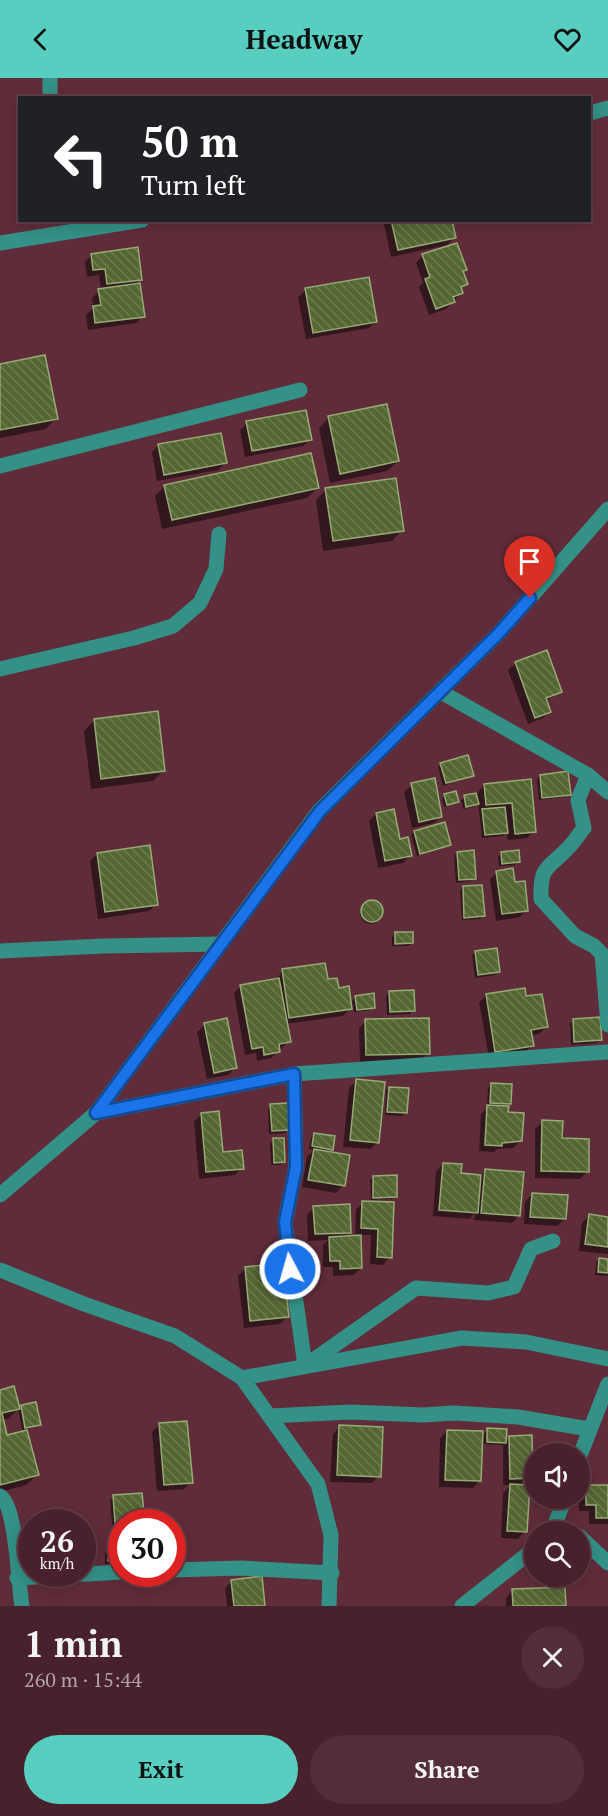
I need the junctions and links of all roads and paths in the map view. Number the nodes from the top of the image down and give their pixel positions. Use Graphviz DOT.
graph roads {
  1 [pos="50,78"];
  2 [pos="50,96"];
  3 [pos="608,108"];
  4 [pos="591,113"];
  5 [pos="114,222"];
  6 [pos="46,227"];
  7 [pos="0,243"];
  8 [pos="300,390"];
  9 [pos="0,466"];
  10 [pos="608,509"];
  11 [pos="219,534"];
  12 [pos="0,669"];
  13 [pos="441,692"];
  14 [pos="588,775"];
  15 [pos="608,792"];
  16 [pos="221,944"];
  17 [pos="0,951"];
  18 [pos="608,1025"];
  19 [pos="608,1052"];
  20 [pos="294,1074"];
  21 [pos="96,1113"];
  22 [pos="0,1195"];
  23 [pos="553,1241"];
  24 [pos="0,1270"];
  25 [pos="608,1359"];
  26 [pos="305,1366"];
  27 [pos="242,1378"];
  28 [pos="608,1384"];
  29 [pos="270,1416"];
  30 [pos="589,1429"];
  31 [pos="584,1443"];
  32 [pos="0,1496"];
  33 [pos="590,1546"];
  34 [pos="524,1557"];
  35 [pos="608,1563"];
  36 [pos="186,1570"];
  37 [pos="108,1573"];
  38 [pos="332,1573"];
  39 [pos="17,1578"];
  40 [pos="22,1606"];
  41 [pos="329,1606"];
  42 [pos="462,1606"];
  1 -- 2 [label="street"];
  3 -- 4 [label="street"];
  5 -- 6 [label="street"];
  6 -- 7 [label="street"];
  8 -- 9 [label="street"];
  10 -- 13 [label="street"];
  11 -- 12 [label="street"];
  13 -- 14 [label="street"];
  13 -- 16 [label="street"];
  14 -- 15 [label="street"];
  14 -- 18 [label="street"];
  16 -- 17 [label="street"];
  16 -- 21 [label="street"];
  19 -- 20 [label="street"];
  20 -- 21 [label="street"];
  20 -- 26 [label="street"];
  21 -- 22 [label="street"];
  23 -- 26 [label="street"];
  24 -- 27 [label="street"];
  25 -- 26 [label="street"];
  26 -- 27 [label="street"];
  27 -- 29 [label="street"];
  28 -- 30 [label="street"];
  29 -- 30 [label="street"];
  29 -- 38 [label="street"];
  30 -- 31 [label="street"];
  32 -- 39 [label="street"];
  33 -- 35 [label="street"];
  34 -- 42 [label="street"];
  36 -- 38 [label="street"];
  37 -- 39 [label="street"];
  38 -- 41 [label="street"];
  39 -- 40 [label="street"];
}
